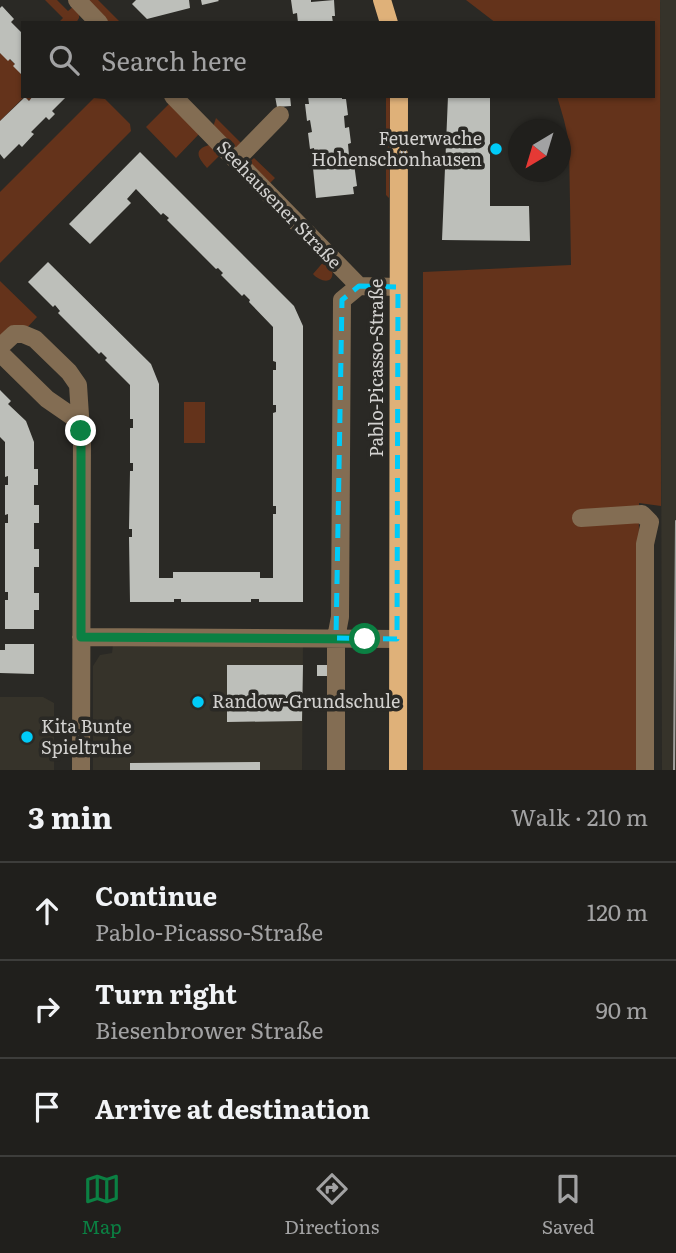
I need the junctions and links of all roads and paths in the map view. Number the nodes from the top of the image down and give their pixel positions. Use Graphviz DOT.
graph roads {
  1 [pos="77,0"];
  2 [pos="382,0"];
  3 [pos="97,21"];
  4 [pos="388,21"];
  5 [pos="175,98"];
  6 [pos="399,98"];
  7 [pos="280,115"];
  8 [pos="236,160"];
  9 [pos="359,286"];
  10 [pos="398,287"];
  11 [pos="0,347"];
  12 [pos="0,353"];
  13 [pos="81,431"];
  14 [pos="581,518"];
  15 [pos="81,637"];
  16 [pos="336,638"];
  17 [pos="397,639"];
  18 [pos="81,770"];
  19 [pos="336,770"];
  20 [pos="398,770"];
  21 [pos="645,770"];
  1 -- 3 [label="street"];
  2 -- 4 [label="main road"];
  5 -- 8 [label="street, Seehausener Straße"];
  6 -- 10 [label="main road, Pablo-Picasso-Straße"];
  7 -- 8 [label="street"];
  8 -- 9 [label="street, Seehausener Straße"];
  9 -- 10 [label="street"];
  9 -- 16 [label="street, Pablo-Picasso-Straße"];
  10 -- 17 [label="main road, Pablo-Picasso-Straße"];
  11 -- 13 [label="street"];
  12 -- 13 [label="street"];
  13 -- 15 [label="street"];
  14 -- 21 [label="street"];
  15 -- 16 [label="street"];
  15 -- 18 [label="street"];
  16 -- 17 [label="street"];
  16 -- 19 [label="street, Pablo-Picasso-Straße"];
  17 -- 20 [label="main road, Pablo-Picasso-Straße"];
}
